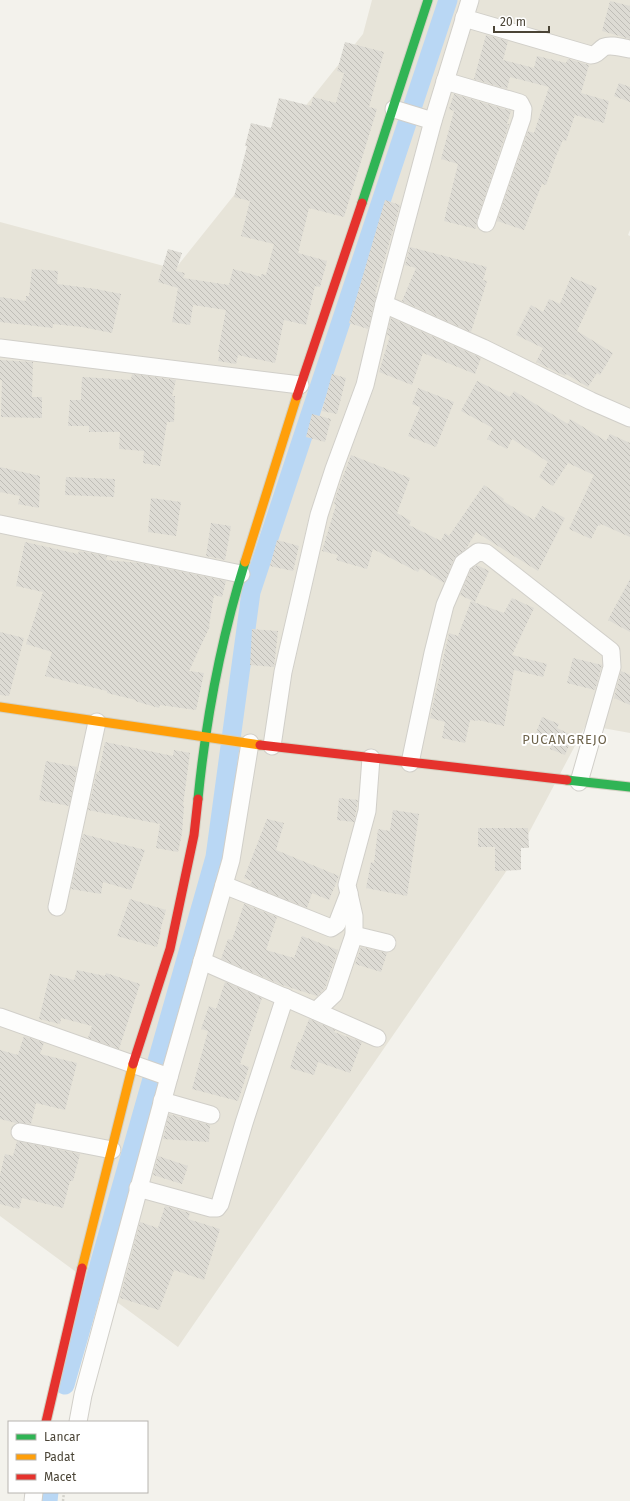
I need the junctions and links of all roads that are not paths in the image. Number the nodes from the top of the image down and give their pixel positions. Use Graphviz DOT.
graph roads {
  1 [pos="428,0"];
  2 [pos="470,0"];
  3 [pos="464,18"];
  4 [pos="630,49"];
  5 [pos="445,81"];
  6 [pos="413,115"];
  7 [pos="486,223"];
  8 [pos="384,304"];
  9 [pos="0,348"];
  10 [pos="300,385"];
  11 [pos="630,418"];
  12 [pos="0,524"];
  13 [pos="241,574"];
  14 [pos="0,707"];
  15 [pos="97,722"];
  16 [pos="204,737"];
  17 [pos="248,743"];
  18 [pos="272,746"];
  19 [pos="371,758"];
  20 [pos="410,762"];
  21 [pos="579,782"];
  22 [pos="630,788"];
  23 [pos="224,885"];
  24 [pos="349,893"];
  25 [pos="57,907"];
  26 [pos="354,935"];
  27 [pos="387,944"];
  28 [pos="202,961"];
  29 [pos="285,997"];
  30 [pos="316,1011"];
  31 [pos="0,1017"];
  32 [pos="377,1038"];
  33 [pos="133,1065"];
  34 [pos="168,1077"];
  35 [pos="162,1101"];
  36 [pos="211,1115"];
  37 [pos="20,1132"];
  38 [pos="112,1150"];
  39 [pos="138,1188"];
  40 [pos="46,1421"];
  41 [pos="78,1421"];
  1 -- 6 [label="street"];
  2 -- 3 [label="street"];
  3 -- 4 [label="street"];
  3 -- 5 [label="street"];
  5 -- 6 [label="street"];
  5 -- 7 [label="street"];
  6 -- 8 [label="street"];
  6 -- 10 [label="street"];
  8 -- 11 [label="street"];
  8 -- 18 [label="street"];
  9 -- 10 [label="street"];
  10 -- 13 [label="street"];
  12 -- 13 [label="street"];
  13 -- 16 [label="street"];
  14 -- 15 [label="street"];
  15 -- 16 [label="street"];
  15 -- 25 [label="street"];
  16 -- 17 [label="street"];
  16 -- 33 [label="street"];
  17 -- 18 [label="street"];
  17 -- 23 [label="street"];
  18 -- 19 [label="street"];
  19 -- 20 [label="street"];
  19 -- 24 [label="street"];
  20 -- 21 [label="street"];
  20 -- 21 [label="street"];
  21 -- 22 [label="street"];
  23 -- 24 [label="street"];
  23 -- 28 [label="street"];
  24 -- 26 [label="street"];
  26 -- 27 [label="street"];
  26 -- 30 [label="street"];
  28 -- 29 [label="street"];
  28 -- 34 [label="street"];
  29 -- 30 [label="street"];
  29 -- 39 [label="street"];
  30 -- 32 [label="street"];
  31 -- 33 [label="street"];
  33 -- 34 [label="street"];
  33 -- 38 [label="street"];
  34 -- 35 [label="street"];
  35 -- 36 [label="street"];
  35 -- 39 [label="street"];
  37 -- 38 [label="street"];
  38 -- 40 [label="street"];
  39 -- 41 [label="street"];
}
